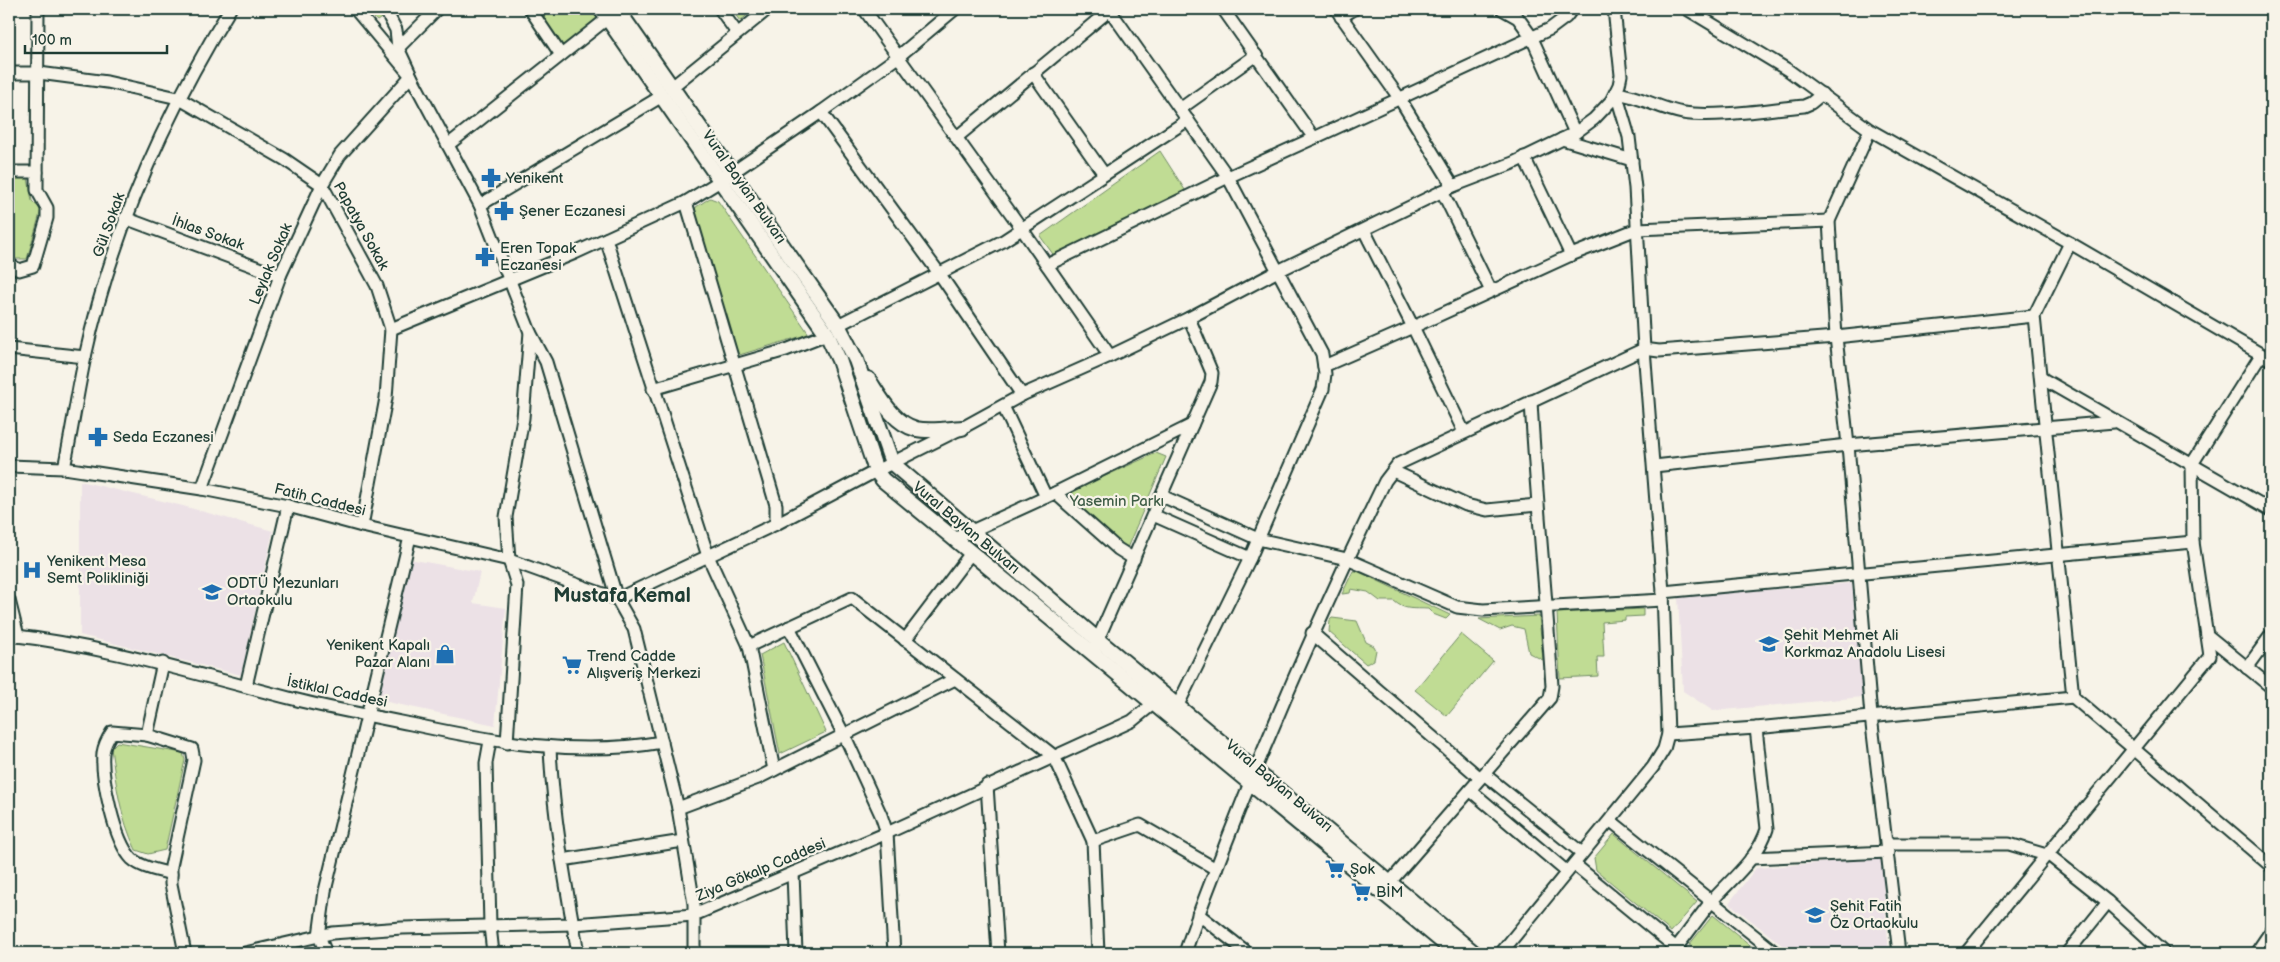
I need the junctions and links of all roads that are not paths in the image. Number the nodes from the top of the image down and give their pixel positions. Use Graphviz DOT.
graph roads {
  1 [pos="38,9"];
  2 [pos="230,9"];
  3 [pos="354,9"];
  4 [pos="385,9"];
  5 [pos="437,9"];
  6 [pos="530,9"];
  7 [pos="720,9"];
  8 [pos="768,9"];
  9 [pos="864,9"];
  10 [pos="955,9"];
  11 [pos="1110,9"];
  12 [pos="1223,9"];
  13 [pos="1354,9"];
  14 [pos="1502,9"];
  15 [pos="1572,9"];
  16 [pos="1614,9"];
  17 [pos="1687,9"];
  18 [pos="609,12"];
  19 [pos="1338,13"];
  20 [pos="737,33"];
  21 [pos="1531,36"];
  22 [pos="398,48"];
  23 [pos="561,55"];
  24 [pos="1256,55"];
  25 [pos="899,56"];
  26 [pos="9,73"];
  27 [pos="39,73"];
  28 [pos="1033,74"];
  29 [pos="411,76"];
  30 [pos="667,92"];
  31 [pos="1616,93"];
  32 [pos="1822,94"];
  33 [pos="178,98"];
  34 [pos="1400,100"];
  35 [pos="1180,109"];
  36 [pos="821,112"];
  37 [pos="1188,120"];
  38 [pos="1870,130"];
  39 [pos="1575,133"];
  40 [pos="957,137"];
  41 [pos="1314,138"];
  42 [pos="1562,139"];
  43 [pos="448,145"];
  44 [pos="1524,157"];
  45 [pos="1632,160"];
  46 [pos="9,172"];
  47 [pos="38,172"];
  48 [pos="1104,174"];
  49 [pos="726,177"];
  50 [pos="1228,177"];
  51 [pos="322,185"];
  52 [pos="1447,189"];
  53 [pos="686,202"];
  54 [pos="480,206"];
  55 [pos="125,218"];
  56 [pos="1829,221"];
  57 [pos="1022,229"];
  58 [pos="1637,229"];
  59 [pos="1364,230"];
  60 [pos="606,239"];
  61 [pos="2070,243"];
  62 [pos="1571,255"];
  63 [pos="9,264"];
  64 [pos="1047,265"];
  65 [pos="1278,271"];
  66 [pos="939,273"];
  67 [pos="280,276"];
  68 [pos="510,280"];
  69 [pos="1491,291"];
  70 [pos="2034,316"];
  71 [pos="1189,318"];
  72 [pos="838,324"];
  73 [pos="1413,326"];
  74 [pos="391,329"];
  75 [pos="530,332"];
  76 [pos="827,334"];
  77 [pos="1836,337"];
  78 [pos="9,348"];
  79 [pos="1644,350"];
  80 [pos="1110,356"];
  81 [pos="85,357"];
  82 [pos="2266,358"];
  83 [pos="856,360"];
  84 [pos="734,366"];
  85 [pos="1324,366"];
  86 [pos="2041,378"];
  87 [pos="653,390"];
  88 [pos="1022,395"];
  89 [pos="1530,401"];
  90 [pos="1003,406"];
  91 [pos="2114,422"];
  92 [pos="1192,425"];
  93 [pos="962,428"];
  94 [pos="2046,428"];
  95 [pos="1464,432"];
  96 [pos="1848,445"];
  97 [pos="892,463"];
  98 [pos="2192,464"];
  99 [pos="9,466"];
  100 [pos="1654,466"];
  101 [pos="64,468"];
  102 [pos="876,470"];
  103 [pos="1393,471"];
  104 [pos="202,488"];
  105 [pos="1051,495"];
  106 [pos="1162,496"];
  107 [pos="1537,505"];
  108 [pos="288,506"];
  109 [pos="2271,510"];
  110 [pos="1154,515"];
  111 [pos="776,524"];
  112 [pos="362,526"];
  113 [pos="971,531"];
  114 [pos="410,536"];
  115 [pos="954,539"];
  116 [pos="1258,539"];
  117 [pos="2192,542"];
  118 [pos="971,553"];
  119 [pos="2058,554"];
  120 [pos="708,556"];
  121 [pos="1250,558"];
  122 [pos="1347,559"];
  123 [pos="509,560"];
  124 [pos="1134,560"];
  125 [pos="1858,573"];
  126 [pos="1663,596"];
  127 [pos="617,599"];
  128 [pos="9,600"];
  129 [pos="1547,608"];
  130 [pos="789,628"];
  131 [pos="1312,633"];
  132 [pos="2207,635"];
  133 [pos="2271,635"];
  134 [pos="13,636"];
  135 [pos="905,640"];
  136 [pos="750,646"];
  137 [pos="1095,646"];
  138 [pos="163,663"];
  139 [pos="2247,668"];
  140 [pos="955,679"];
  141 [pos="246,686"];
  142 [pos="2271,687"];
  143 [pos="2073,697"];
  144 [pos="1159,699"];
  145 [pos="1175,712"];
  146 [pos="368,714"];
  147 [pos="1871,716"];
  148 [pos="1756,728"];
  149 [pos="1668,734"];
  150 [pos="147,735"];
  151 [pos="844,736"];
  152 [pos="490,741"];
  153 [pos="662,742"];
  154 [pos="507,743"];
  155 [pos="550,748"];
  156 [pos="2134,749"];
  157 [pos="1054,756"];
  158 [pos="774,770"];
  159 [pos="1482,776"];
  160 [pos="1252,777"];
  161 [pos="987,785"];
  162 [pos="1470,790"];
  163 [pos="678,808"];
  164 [pos="1611,821"];
  165 [pos="886,833"];
  166 [pos="683,841"];
  167 [pos="1093,841"];
  168 [pos="1887,848"];
  169 [pos="1582,853"];
  170 [pos="2047,855"];
  171 [pos="1751,858"];
  172 [pos="562,860"];
  173 [pos="2271,866"];
  174 [pos="1570,868"];
  175 [pos="1216,869"];
  176 [pos="171,874"];
  177 [pos="793,874"];
  178 [pos="1386,888"];
  179 [pos="1711,902"];
  180 [pos="2108,902"];
  181 [pos="1198,914"];
  182 [pos="694,915"];
  183 [pos="573,924"];
  184 [pos="490,926"];
  185 [pos="2271,931"];
  186 [pos="319,936"];
  187 [pos="1679,951"];
  188 [pos="185,953"];
  189 [pos="245,953"];
  190 [pos="326,953"];
  191 [pos="493,953"];
  192 [pos="578,953"];
  193 [pos="694,953"];
  194 [pos="796,953"];
  195 [pos="894,953"];
  196 [pos="998,953"];
  197 [pos="1098,953"];
  198 [pos="1185,953"];
  199 [pos="1248,953"];
  200 [pos="1456,953"];
  201 [pos="1474,953"];
  202 [pos="1502,953"];
  203 [pos="1776,953"];
  204 [pos="1899,953"];
  205 [pos="1966,953"];
  206 [pos="2067,953"];
  207 [pos="2164,953"];
  208 [pos="2256,953"];
  1 -- 27 [label="street"];
  2 -- 33 [label="street, Gül Sokak"];
  3 -- 29 [label="street"];
  4 -- 22 [label="street"];
  5 -- 22 [label="street"];
  6 -- 23 [label="street"];
  7 -- 20 [label="street"];
  8 -- 20 [label="street"];
  9 -- 25 [label="street"];
  10 -- 25 [label="street"];
  11 -- 28 [label="street"];
  11 -- 35 [label="street"];
  12 -- 24 [label="street"];
  13 -- 19 [label="street"];
  14 -- 21 [label="street"];
  15 -- 21 [label="street"];
  16 -- 31 [label="street"];
  17 -- 32 [label="street"];
  18 -- 23 [label="street"];
  18 -- 30 [label="main road, Vural Baylan Bulvarı"];
  19 -- 34 [label="street"];
  20 -- 30 [label="street"];
  21 -- 34 [label="street"];
  21 -- 39 [label="street"];
  22 -- 29 [label="street"];
  23 -- 43 [label="street"];
  24 -- 35 [label="street"];
  24 -- 41 [label="street"];
  25 -- 36 [label="street"];
  25 -- 40 [label="street"];
  26 -- 27 [label="street, Papatya Sokak"];
  27 -- 33 [label="street, Papatya Sokak"];
  27 -- 47 [label="street"];
  28 -- 40 [label="street"];
  28 -- 48 [label="street"];
  29 -- 43 [label="street"];
  29 -- 51 [label="street, Leylak Sokak"];
  30 -- 49 [label="main road, Vural Baylan Bulvarı"];
  30 -- 54 [label="street"];
  31 -- 32 [label="street"];
  31 -- 39 [label="street"];
  31 -- 45 [label="street"];
  32 -- 38 [label="street"];
  33 -- 51 [label="street, Papatya Sokak"];
  33 -- 55 [label="street, Gül Sokak"];
  34 -- 41 [label="street"];
  34 -- 52 [label="street"];
  35 -- 37 [label="street"];
  36 -- 49 [label="street"];
  36 -- 66 [label="street"];
  37 -- 48 [label="street"];
  37 -- 50 [label="street"];
  38 -- 56 [label="street"];
  38 -- 61 [label="street"];
  39 -- 42 [label="street"];
  40 -- 57 [label="street"];
  41 -- 50 [label="street"];
  42 -- 44 [label="street"];
  42 -- 45 [label="street"];
  43 -- 54 [label="street"];
  44 -- 52 [label="street"];
  44 -- 62 [label="street"];
  45 -- 58 [label="street"];
  46 -- 47 [label="street"];
  47 -- 63 [label="street"];
  48 -- 57 [label="street"];
  49 -- 53 [label="street"];
  49 -- 72 [label="main road, Vural Baylan Bulvarı"];
  49 -- 76 [label="main road, Vural Baylan Bulvarı"];
  50 -- 64 [label="street"];
  50 -- 65 [label="street"];
  51 -- 67 [label="street, Leylak Sokak"];
  51 -- 74 [label="street, Papatya Sokak"];
  52 -- 59 [label="street"];
  52 -- 69 [label="street"];
  53 -- 60 [label="street"];
  53 -- 84 [label="street"];
  54 -- 68 [label="street"];
  55 -- 67 [label="street, İhlas Sokak"];
  55 -- 81 [label="street, Gül Sokak"];
  56 -- 58 [label="street"];
  56 -- 77 [label="street"];
  57 -- 64 [label="street"];
  57 -- 66 [label="street"];
  58 -- 62 [label="street"];
  58 -- 79 [label="street"];
  59 -- 65 [label="street"];
  59 -- 73 [label="street"];
  60 -- 68 [label="street"];
  60 -- 87 [label="street"];
  61 -- 70 [label="street"];
  61 -- 82 [label="street"];
  62 -- 69 [label="street"];
  64 -- 80 [label="street"];
  65 -- 71 [label="street"];
  65 -- 85 [label="street"];
  66 -- 72 [label="street"];
  66 -- 88 [label="street"];
  67 -- 104 [label="street, Leylak Sokak"];
  68 -- 74 [label="street"];
  68 -- 75 [label="street"];
  69 -- 73 [label="street"];
  70 -- 77 [label="street"];
  70 -- 86 [label="street"];
  71 -- 80 [label="street"];
  71 -- 92 [label="street"];
  72 -- 83 [label="main road, Vural Baylan Bulvarı"];
  73 -- 85 [label="street"];
  73 -- 95 [label="street"];
  74 -- 112 [label="street, Papatya Sokak"];
  75 -- 123 [label="street"];
  75 -- 127 [label="street"];
  76 -- 84 [label="street"];
  76 -- 102 [label="main road, Vural Baylan Bulvarı"];
  77 -- 79 [label="street"];
  77 -- 96 [label="street"];
  78 -- 81 [label="street"];
  79 -- 89 [label="street"];
  79 -- 100 [label="street"];
  80 -- 88 [label="street"];
  81 -- 101 [label="street, Gül Sokak"];
  82 -- 98 [label="street"];
  83 -- 93 [label="main road"];
  83 -- 97 [label="main road, Vural Baylan Bulvarı"];
  84 -- 87 [label="street"];
  84 -- 111 [label="street"];
  85 -- 116 [label="street"];
  86 -- 91 [label="street"];
  86 -- 94 [label="street"];
  87 -- 120 [label="street"];
  88 -- 90 [label="street"];
  89 -- 95 [label="street"];
  89 -- 107 [label="street"];
  90 -- 93 [label="street"];
  90 -- 105 [label="street"];
  91 -- 94 [label="street"];
  91 -- 98 [label="street"];
  92 -- 105 [label="street"];
  92 -- 106 [label="street"];
  93 -- 97 [label="street"];
  94 -- 96 [label="street"];
  94 -- 119 [label="street"];
  95 -- 103 [label="street"];
  96 -- 100 [label="street"];
  96 -- 125 [label="street"];
  97 -- 102 [label="street"];
  97 -- 113 [label="main road, Vural Baylan Bulvarı"];
  98 -- 109 [label="street"];
  98 -- 117 [label="street"];
  99 -- 101 [label="street, Fatih Caddesi"];
  100 -- 126 [label="street"];
  101 -- 104 [label="street, Fatih Caddesi"];
  102 -- 111 [label="street"];
  102 -- 115 [label="main road, Vural Baylan Bulvarı"];
  103 -- 107 [label="street"];
  103 -- 122 [label="street"];
  104 -- 108 [label="street, Fatih Caddesi"];
  105 -- 113 [label="street"];
  105 -- 124 [label="street"];
  106 -- 110 [label="street"];
  106 -- 116 [label="street"];
  107 -- 129 [label="street"];
  108 -- 112 [label="street, Fatih Caddesi"];
  108 -- 141 [label="street"];
  110 -- 121 [label="street"];
  110 -- 124 [label="street"];
  111 -- 120 [label="street"];
  112 -- 114 [label="street, Fatih Caddesi"];
  113 -- 115 [label="street"];
  113 -- 137 [label="main road, Vural Baylan Bulvarı"];
  114 -- 123 [label="street, Fatih Caddesi"];
  114 -- 146 [label="street"];
  115 -- 118 [label="main road, Vural Baylan Bulvarı"];
  116 -- 121 [label="street"];
  116 -- 122 [label="street"];
  117 -- 119 [label="street"];
  117 -- 132 [label="street"];
  118 -- 135 [label="street"];
  118 -- 137 [label="main road, Vural Baylan Bulvarı"];
  119 -- 125 [label="street"];
  119 -- 143 [label="street"];
  120 -- 127 [label="street"];
  120 -- 136 [label="street"];
  121 -- 145 [label="street"];
  122 -- 129 [label="street"];
  122 -- 131 [label="street"];
  123 -- 127 [label="street, Fatih Caddesi"];
  123 -- 154 [label="street"];
  124 -- 137 [label="street"];
  125 -- 126 [label="street"];
  125 -- 147 [label="street"];
  126 -- 129 [label="street"];
  126 -- 149 [label="street"];
  127 -- 153 [label="street"];
  128 -- 134 [label="street"];
  129 -- 159 [label="street"];
  130 -- 135 [label="street"];
  130 -- 136 [label="street"];
  130 -- 151 [label="street"];
  131 -- 159 [label="street"];
  131 -- 160 [label="street"];
  132 -- 139 [label="street"];
  132 -- 156 [label="street"];
  133 -- 139 [label="street"];
  134 -- 138 [label="street, İstiklal Caddesi"];
  135 -- 140 [label="street"];
  136 -- 158 [label="street"];
  137 -- 144 [label="main road, Vural Baylan Bulvarı"];
  138 -- 141 [label="street, İstiklal Caddesi"];
  138 -- 150 [label="street"];
  139 -- 142 [label="street"];
  140 -- 151 [label="street"];
  140 -- 157 [label="street"];
  141 -- 146 [label="street, İstiklal Caddesi"];
  143 -- 147 [label="street"];
  143 -- 156 [label="street"];
  144 -- 145 [label="main road, Vural Baylan Bulvarı"];
  144 -- 157 [label="street, Ziya Gökalp Caddesi"];
  145 -- 160 [label="main road, Vural Baylan Bulvarı"];
  146 -- 152 [label="street, İstiklal Caddesi"];
  146 -- 186 [label="street"];
  147 -- 148 [label="street"];
  147 -- 168 [label="street"];
  148 -- 149 [label="street"];
  148 -- 171 [label="street"];
  149 -- 164 [label="street"];
  150 -- 176 [label="street"];
  150 -- 176 [label="street"];
  151 -- 158 [label="street"];
  151 -- 165 [label="street"];
  152 -- 154 [label="street, İstiklal Caddesi"];
  152 -- 184 [label="street"];
  153 -- 155 [label="street, İstiklal Caddesi"];
  153 -- 163 [label="street"];
  154 -- 155 [label="street, İstiklal Caddesi"];
  155 -- 172 [label="street"];
  156 -- 170 [label="street"];
  156 -- 173 [label="street"];
  157 -- 161 [label="street, Ziya Gökalp Caddesi"];
  157 -- 167 [label="street"];
  158 -- 163 [label="street"];
  159 -- 162 [label="street"];
  159 -- 169 [label="street"];
  160 -- 175 [label="street"];
  160 -- 178 [label="main road, Vural Baylan Bulvarı"];
  161 -- 165 [label="street, Ziya Gökalp Caddesi"];
  161 -- 196 [label="street"];
  162 -- 174 [label="street"];
  162 -- 178 [label="street"];
  163 -- 166 [label="street"];
  164 -- 169 [label="street"];
  164 -- 179 [label="street"];
  165 -- 177 [label="street, Ziya Gökalp Caddesi"];
  165 -- 195 [label="street"];
  166 -- 172 [label="street"];
  166 -- 182 [label="street"];
  167 -- 175 [label="street"];
  167 -- 197 [label="street"];
  168 -- 170 [label="street"];
  168 -- 171 [label="street"];
  168 -- 204 [label="street"];
  169 -- 174 [label="street"];
  170 -- 180 [label="street"];
  170 -- 205 [label="street"];
  171 -- 179 [label="street"];
  172 -- 183 [label="street"];
  174 -- 187 [label="street"];
  174 -- 202 [label="street"];
  175 -- 181 [label="street"];
  176 -- 188 [label="street"];
  177 -- 182 [label="street, Ziya Gökalp Caddesi"];
  177 -- 194 [label="street"];
  178 -- 200 [label="main road, Vural Baylan Bulvarı"];
  178 -- 201 [label="main road, Vural Baylan Bulvarı"];
  179 -- 187 [label="street"];
  179 -- 203 [label="street"];
  180 -- 206 [label="street"];
  180 -- 207 [label="street"];
  181 -- 198 [label="street"];
  181 -- 199 [label="street"];
  182 -- 183 [label="street, Ziya Gökalp Caddesi"];
  182 -- 193 [label="street"];
  183 -- 184 [label="street, Ziya Gökalp Caddesi"];
  183 -- 192 [label="street"];
  184 -- 186 [label="street, Ziya Gökalp Caddesi"];
  184 -- 191 [label="street"];
  185 -- 208 [label="street"];
  186 -- 189 [label="street, Ziya Gökalp Caddesi"];
  186 -- 190 [label="street"];
}
